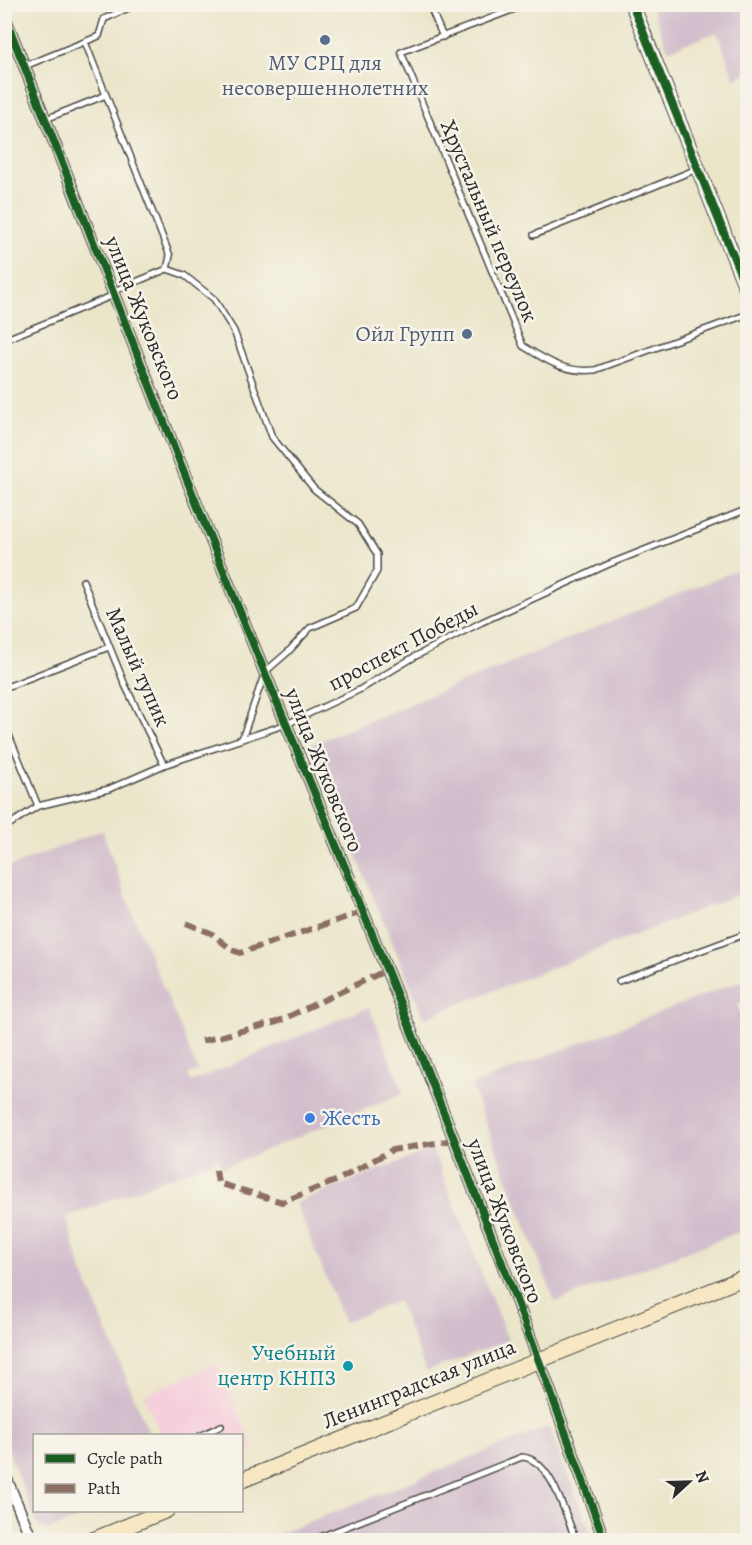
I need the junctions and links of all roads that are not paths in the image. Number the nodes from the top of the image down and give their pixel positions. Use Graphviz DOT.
graph roads {
  1 [pos="137,4"];
  2 [pos="429,4"];
  3 [pos="528,4"];
  4 [pos="632,4"];
  5 [pos="4,15"];
  6 [pos="443,37"];
  7 [pos="85,42"];
  8 [pos="25,66"];
  9 [pos="106,95"];
  10 [pos="46,119"];
  11 [pos="699,168"];
  12 [pos="534,235"];
  13 [pos="167,269"];
  14 [pos="115,293"];
  15 [pos="747,293"];
  16 [pos="747,314"];
  17 [pos="4,340"];
  18 [pos="747,509"];
  19 [pos="83,581"];
  20 [pos="109,647"];
  21 [pos="265,672"];
  22 [pos="4,688"];
  23 [pos="4,723"];
  24 [pos="287,724"];
  25 [pos="242,739"];
  26 [pos="164,765"];
  27 [pos="38,806"];
  28 [pos="4,828"];
  29 [pos="747,933"];
  30 [pos="619,981"];
  31 [pos="747,1275"];
  32 [pos="540,1359"];
  33 [pos="221,1426"];
  34 [pos="204,1434"];
  35 [pos="4,1473"];
  36 [pos="243,1480"];
  37 [pos="7,1487"];
  38 [pos="162,1512"];
  39 [pos="32,1540"];
  40 [pos="93,1540"];
  41 [pos="313,1540"];
  42 [pos="576,1540"];
  43 [pos="604,1540"];
  1 -- 7 [label="lane"];
  2 -- 6 [label="lane"];
  3 -- 6 [label="lane"];
  4 -- 11 [label="street"];
  5 -- 8 [label="street, улица Жуковского"];
  6 -- 16 [label="lane, Хрустальный переулок"];
  7 -- 8 [label="lane"];
  7 -- 9 [label="lane"];
  8 -- 10 [label="street, улица Жуковского"];
  9 -- 10 [label="lane"];
  9 -- 13 [label="lane"];
  10 -- 14 [label="street, улица Жуковского"];
  11 -- 12 [label="lane"];
  11 -- 15 [label="street"];
  13 -- 14 [label="lane"];
  13 -- 21 [label="lane"];
  14 -- 17 [label="lane"];
  14 -- 21 [label="street, улица Жуковского"];
  18 -- 24 [label="lane, проспект Победы"];
  19 -- 20 [label="lane, Малый тупик"];
  20 -- 22 [label="lane"];
  20 -- 26 [label="lane, Малый тупик"];
  21 -- 24 [label="street, улица Жуковского"];
  21 -- 25 [label="lane"];
  23 -- 27 [label="lane"];
  24 -- 25 [label="lane, проспект Победы"];
  24 -- 32 [label="street, улица Жуковского"];
  25 -- 26 [label="lane, проспект Победы"];
  26 -- 27 [label="lane, проспект Победы"];
  27 -- 28 [label="lane, проспект Победы"];
  29 -- 30 [label="lane"];
  31 -- 32 [label="main road, Ленинградская улица"];
  32 -- 36 [label="main road, Ленинградская улица"];
  32 -- 43 [label="street, улица Жуковского"];
  33 -- 34 [label="lane"];
  35 -- 37 [label="street"];
  37 -- 39 [label="street"];
  38 -- 40 [label="main road"];
  41 -- 42 [label="lane"];
}
